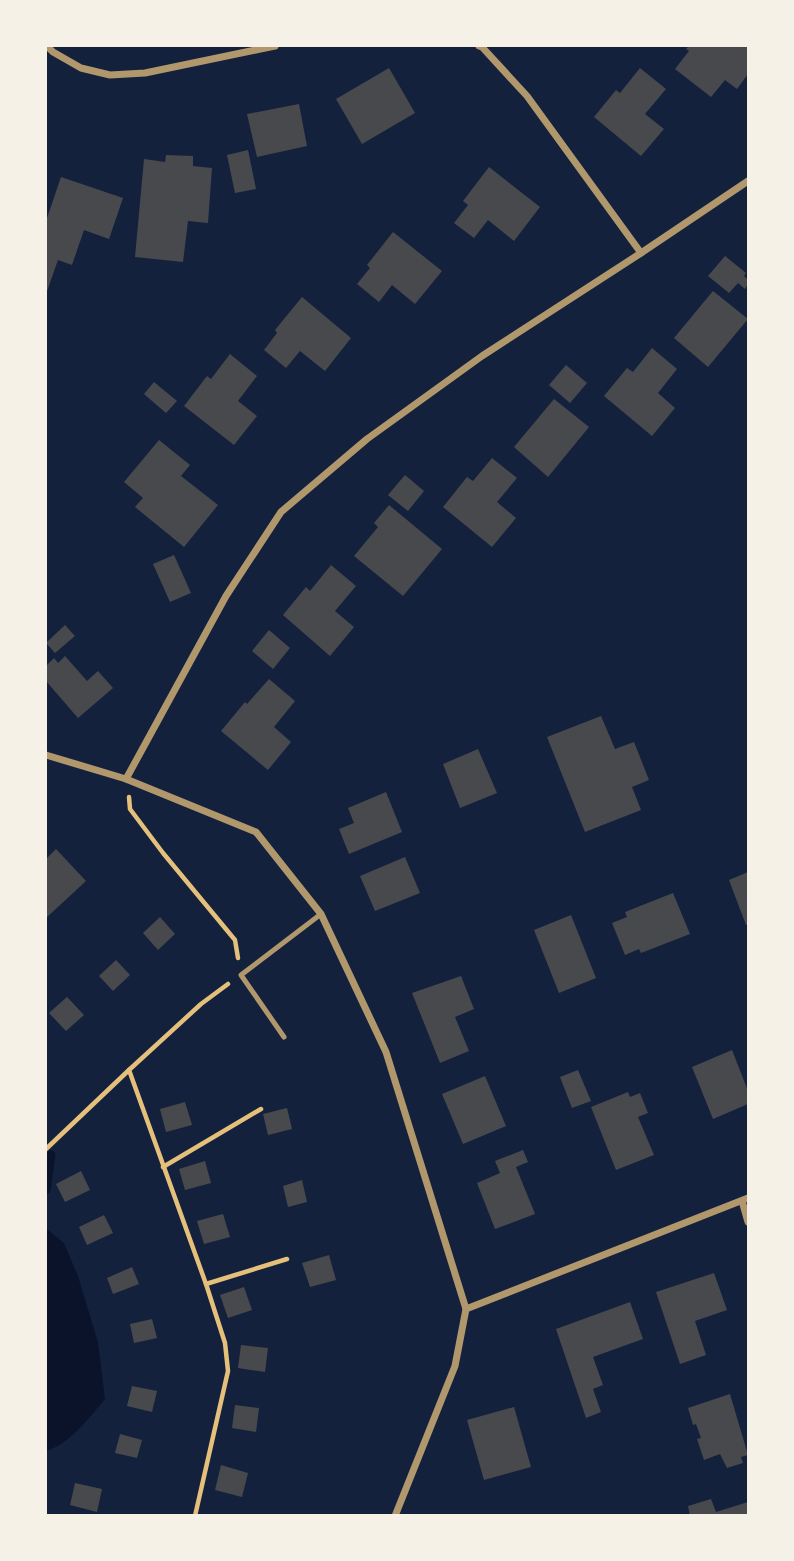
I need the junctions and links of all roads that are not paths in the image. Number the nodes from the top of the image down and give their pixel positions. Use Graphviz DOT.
graph roads {
  1 [pos="47,46"];
  2 [pos="275,46"];
  3 [pos="479,46"];
  4 [pos="748,181"];
  5 [pos="642,253"];
  6 [pos="46,755"];
  7 [pos="126,779"];
  8 [pos="321,914"];
  9 [pos="284,1037"];
  10 [pos="745,1199"];
  11 [pos="748,1222"];
  12 [pos="466,1310"];
  13 [pos="395,1516"];
  1 -- 2 [label="street"];
  3 -- 5 [label="street"];
  4 -- 5 [label="street"];
  5 -- 7 [label="street"];
  6 -- 7 [label="street"];
  7 -- 8 [label="street"];
  8 -- 9 [label="lane"];
  8 -- 12 [label="street"];
  10 -- 11 [label="street"];
  10 -- 12 [label="street"];
  12 -- 13 [label="street"];
}
